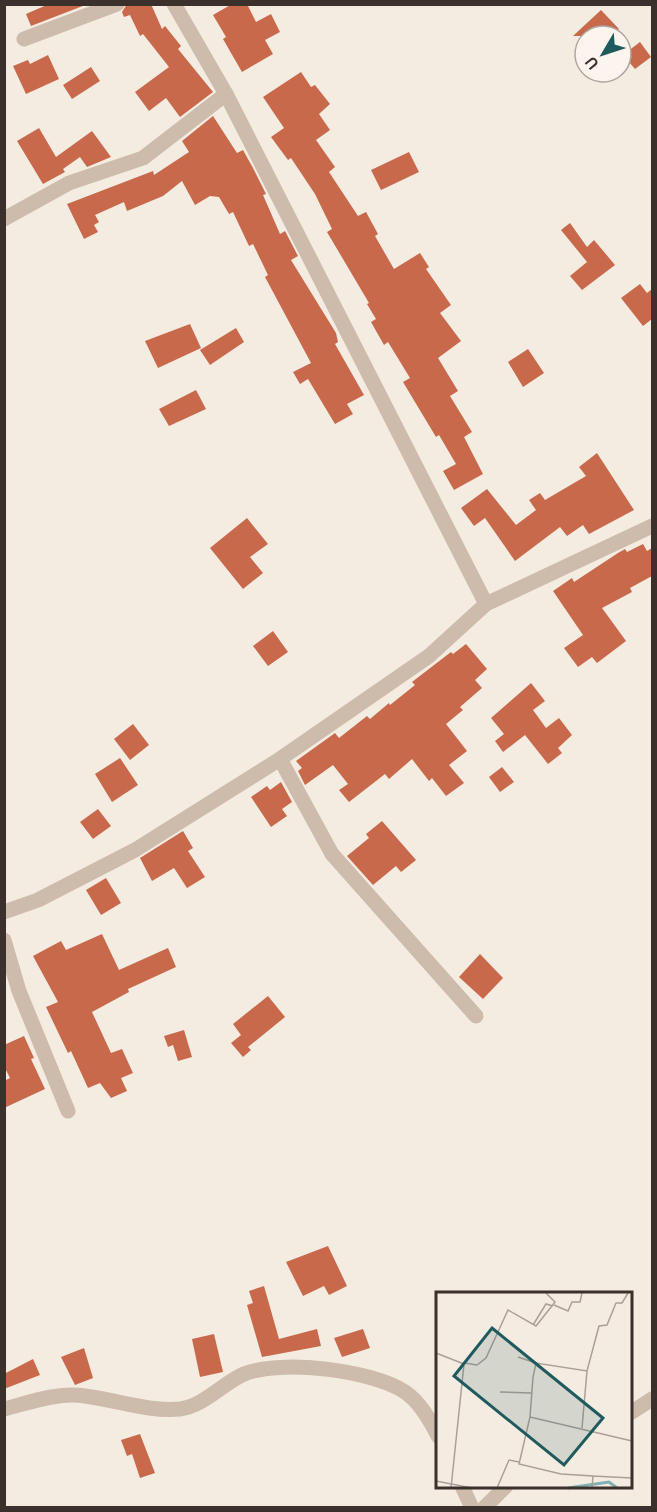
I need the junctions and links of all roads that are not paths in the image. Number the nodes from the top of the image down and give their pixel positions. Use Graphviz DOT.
graph roads {
  1 [pos="117,4"];
  2 [pos="174,4"];
  3 [pos="24,39"];
  4 [pos="226,94"];
  5 [pos="4,219"];
  6 [pos="652,526"];
  7 [pos="486,604"];
  8 [pos="280,759"];
  9 [pos="4,912"];
  10 [pos="4,940"];
  11 [pos="476,1016"];
  12 [pos="68,1111"];
  13 [pos="652,1399"];
  14 [pos="4,1409"];
  15 [pos="633,1411"];
  16 [pos="436,1433"];
  17 [pos="463,1488"];
  18 [pos="504,1488"];
  19 [pos="472,1508"];
  20 [pos="484,1508"];
  1 -- 3 [label="street"];
  2 -- 4 [label="street"];
  4 -- 5 [label="street"];
  4 -- 7 [label="street"];
  6 -- 7 [label="street"];
  7 -- 8 [label="street"];
  8 -- 9 [label="street"];
  8 -- 11 [label="street"];
  10 -- 12 [label="street"];
  13 -- 15 [label="street"];
  14 -- 16 [label="street"];
  17 -- 19 [label="street"];
  18 -- 20 [label="street"];
}
